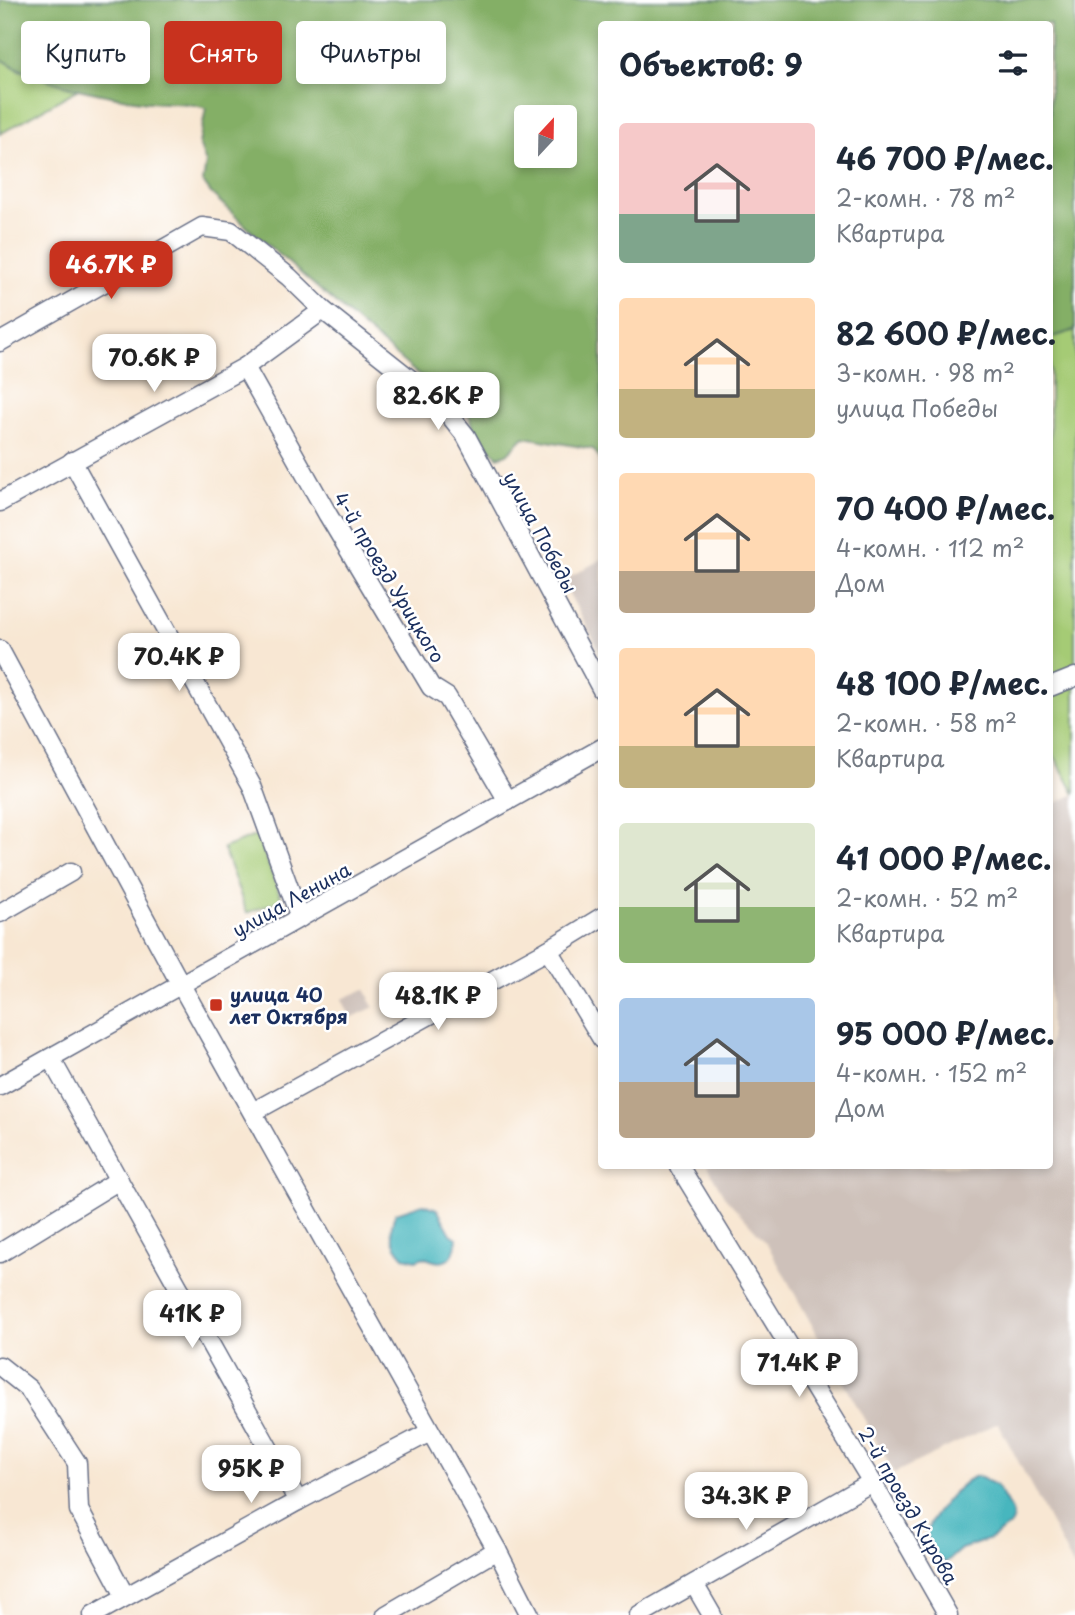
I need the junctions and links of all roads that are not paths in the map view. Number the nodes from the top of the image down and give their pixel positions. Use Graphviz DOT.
graph roads {
  1 [pos="323,310"];
  2 [pos="0,342"];
  3 [pos="245,367"];
  4 [pos="72,461"];
  5 [pos="0,502"];
  6 [pos="0,650"];
  7 [pos="1075,677"];
  8 [pos="598,683"];
  9 [pos="1053,686"];
  10 [pos="598,750"];
  11 [pos="508,801"];
  12 [pos="71,872"];
  13 [pos="0,913"];
  14 [pos="300,918"];
  15 [pos="598,919"];
  16 [pos="548,950"];
  17 [pos="181,985"];
  18 [pos="598,1032"];
  19 [pos="51,1059"];
  20 [pos="0,1086"];
  21 [pos="253,1112"];
  22 [pos="681,1169"];
  23 [pos="119,1180"];
  24 [pos="0,1253"];
  25 [pos="0,1366"];
  26 [pos="430,1432"];
  27 [pos="872,1482"];
  28 [pos="298,1501"];
  29 [pos="497,1550"];
  30 [pos="694,1584"];
  31 [pos="125,1596"];
  32 [pos="93,1615"];
  33 [pos="386,1615"];
  34 [pos="530,1615"];
  35 [pos="639,1615"];
  36 [pos="712,1615"];
  37 [pos="948,1615"];
  1 -- 2 [label="street, улица Победы"];
  1 -- 3 [label="street"];
  1 -- 8 [label="street, улица Победы"];
  3 -- 4 [label="street"];
  3 -- 11 [label="street, 4-й проезд Урицкого"];
  4 -- 5 [label="street"];
  4 -- 14 [label="street"];
  6 -- 17 [label="street"];
  7 -- 9 [label="street"];
  10 -- 11 [label="street, улица Ленина"];
  11 -- 14 [label="street, улица Ленина"];
  12 -- 13 [label="street"];
  14 -- 17 [label="street, улица Ленина"];
  15 -- 16 [label="street"];
  16 -- 18 [label="street"];
  16 -- 21 [label="street"];
  17 -- 19 [label="street, улица Ленина"];
  17 -- 21 [label="street"];
  19 -- 20 [label="street, улица Ленина"];
  19 -- 23 [label="street"];
  21 -- 26 [label="street"];
  22 -- 27 [label="street, 2-й проезд Кирова"];
  23 -- 24 [label="street"];
  23 -- 28 [label="street"];
  25 -- 31 [label="street"];
  26 -- 28 [label="street"];
  26 -- 29 [label="street"];
  27 -- 30 [label="street"];
  27 -- 37 [label="street, 2-й проезд Кирова"];
  28 -- 31 [label="street"];
  29 -- 33 [label="street"];
  29 -- 34 [label="street"];
  30 -- 35 [label="street"];
  30 -- 36 [label="street"];
  31 -- 32 [label="street"];
}
